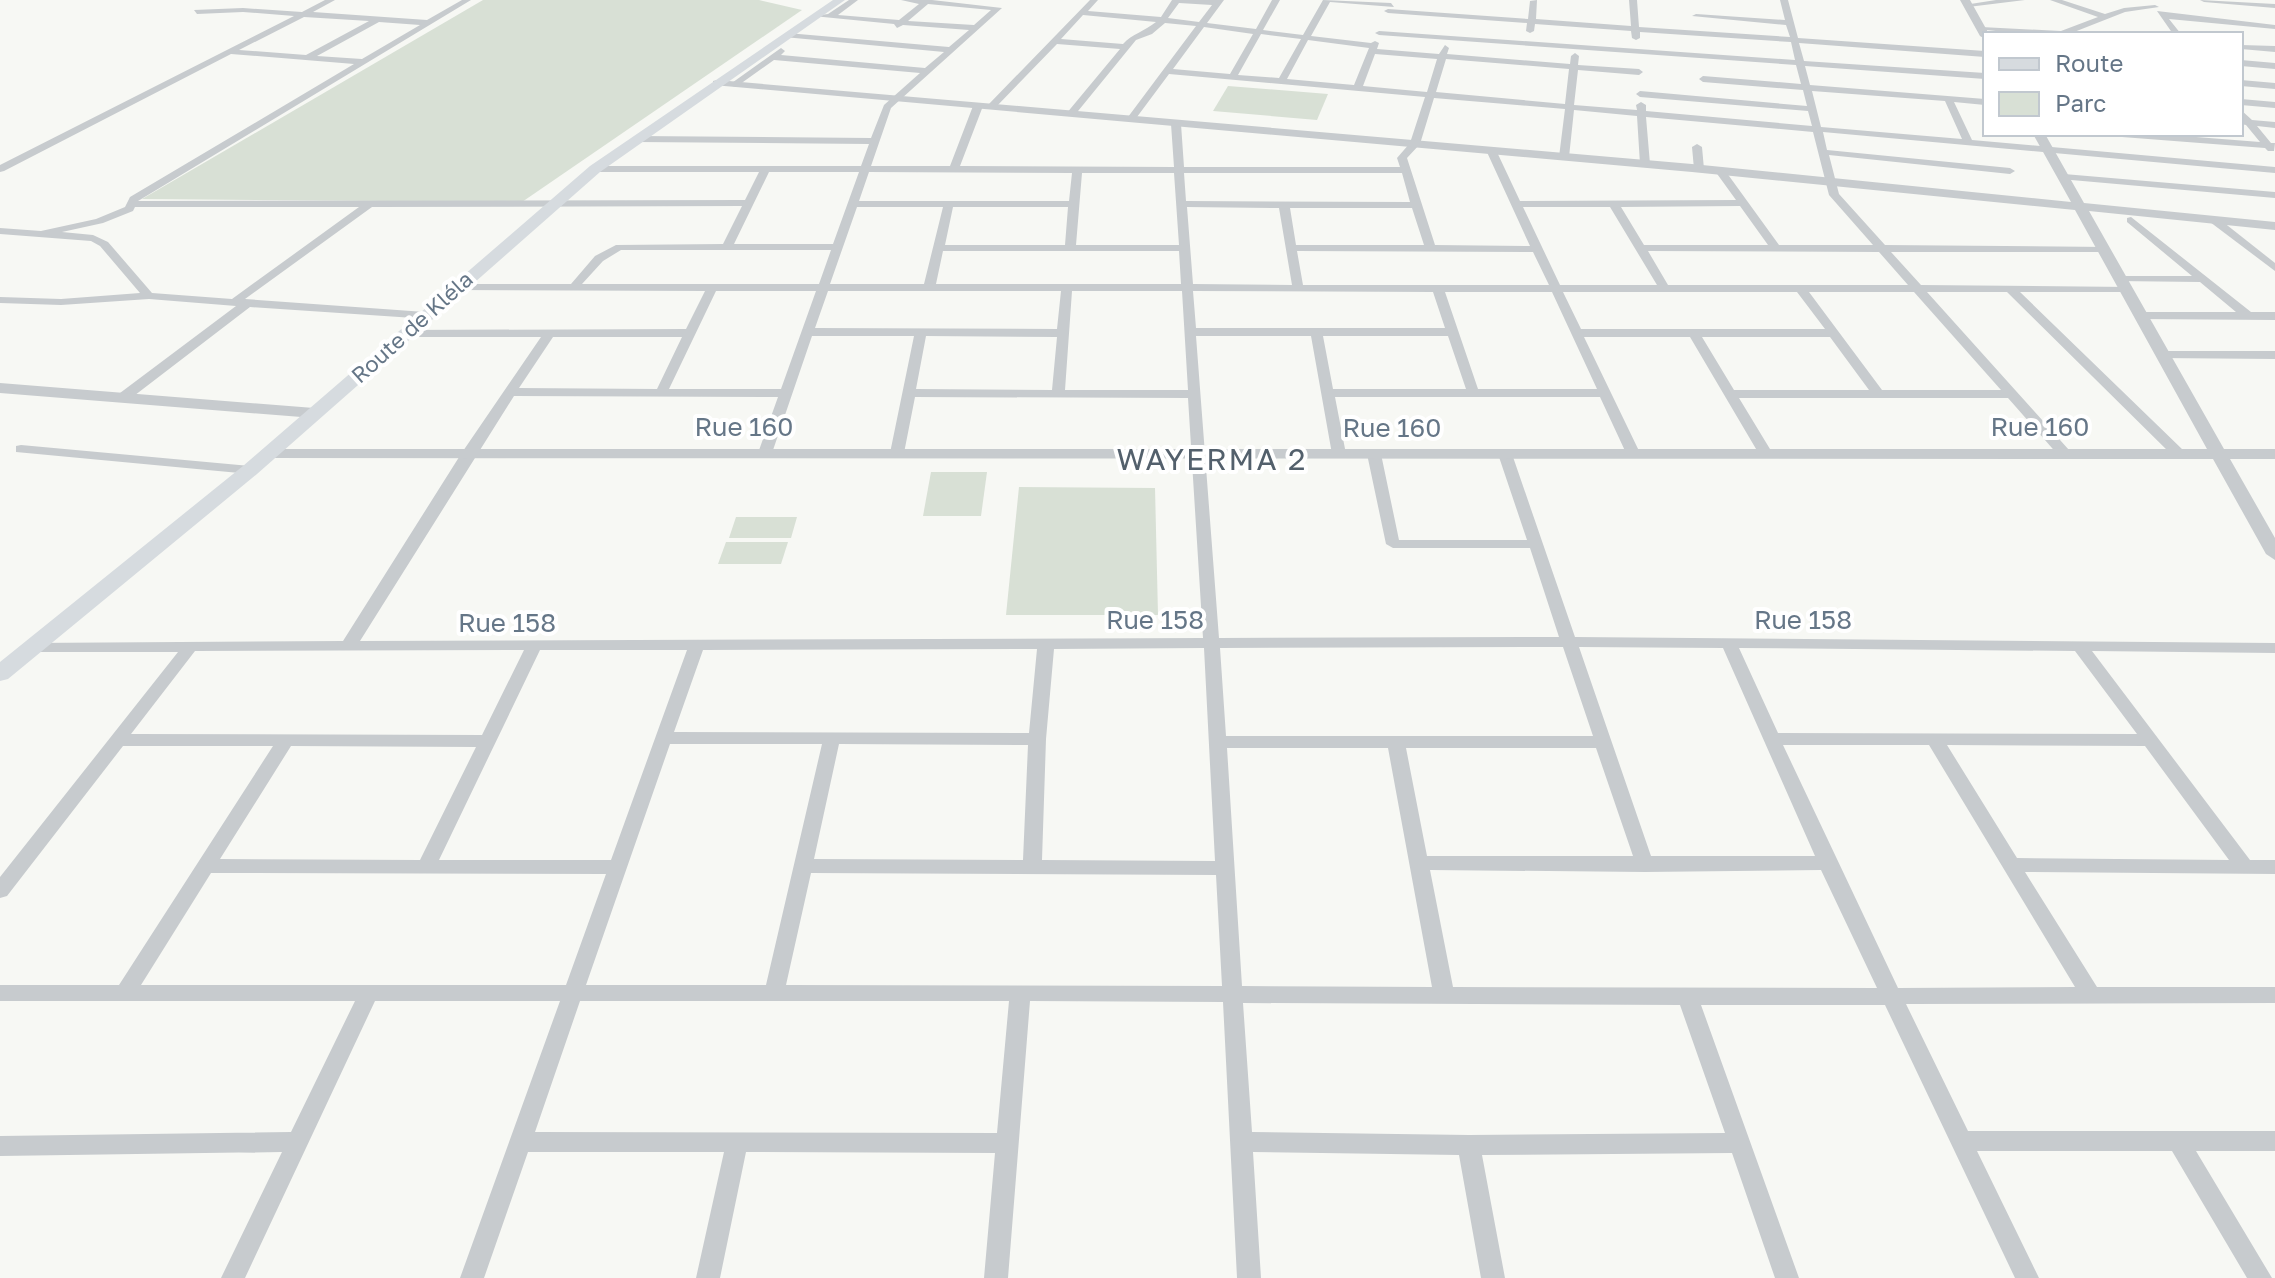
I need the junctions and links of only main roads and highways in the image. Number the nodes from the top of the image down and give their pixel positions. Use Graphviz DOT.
graph roads {
  1 [pos="840,0"];
  2 [pos="0,674"];
  1 -- 2 [label="main road, Route de Kléla"];
}
